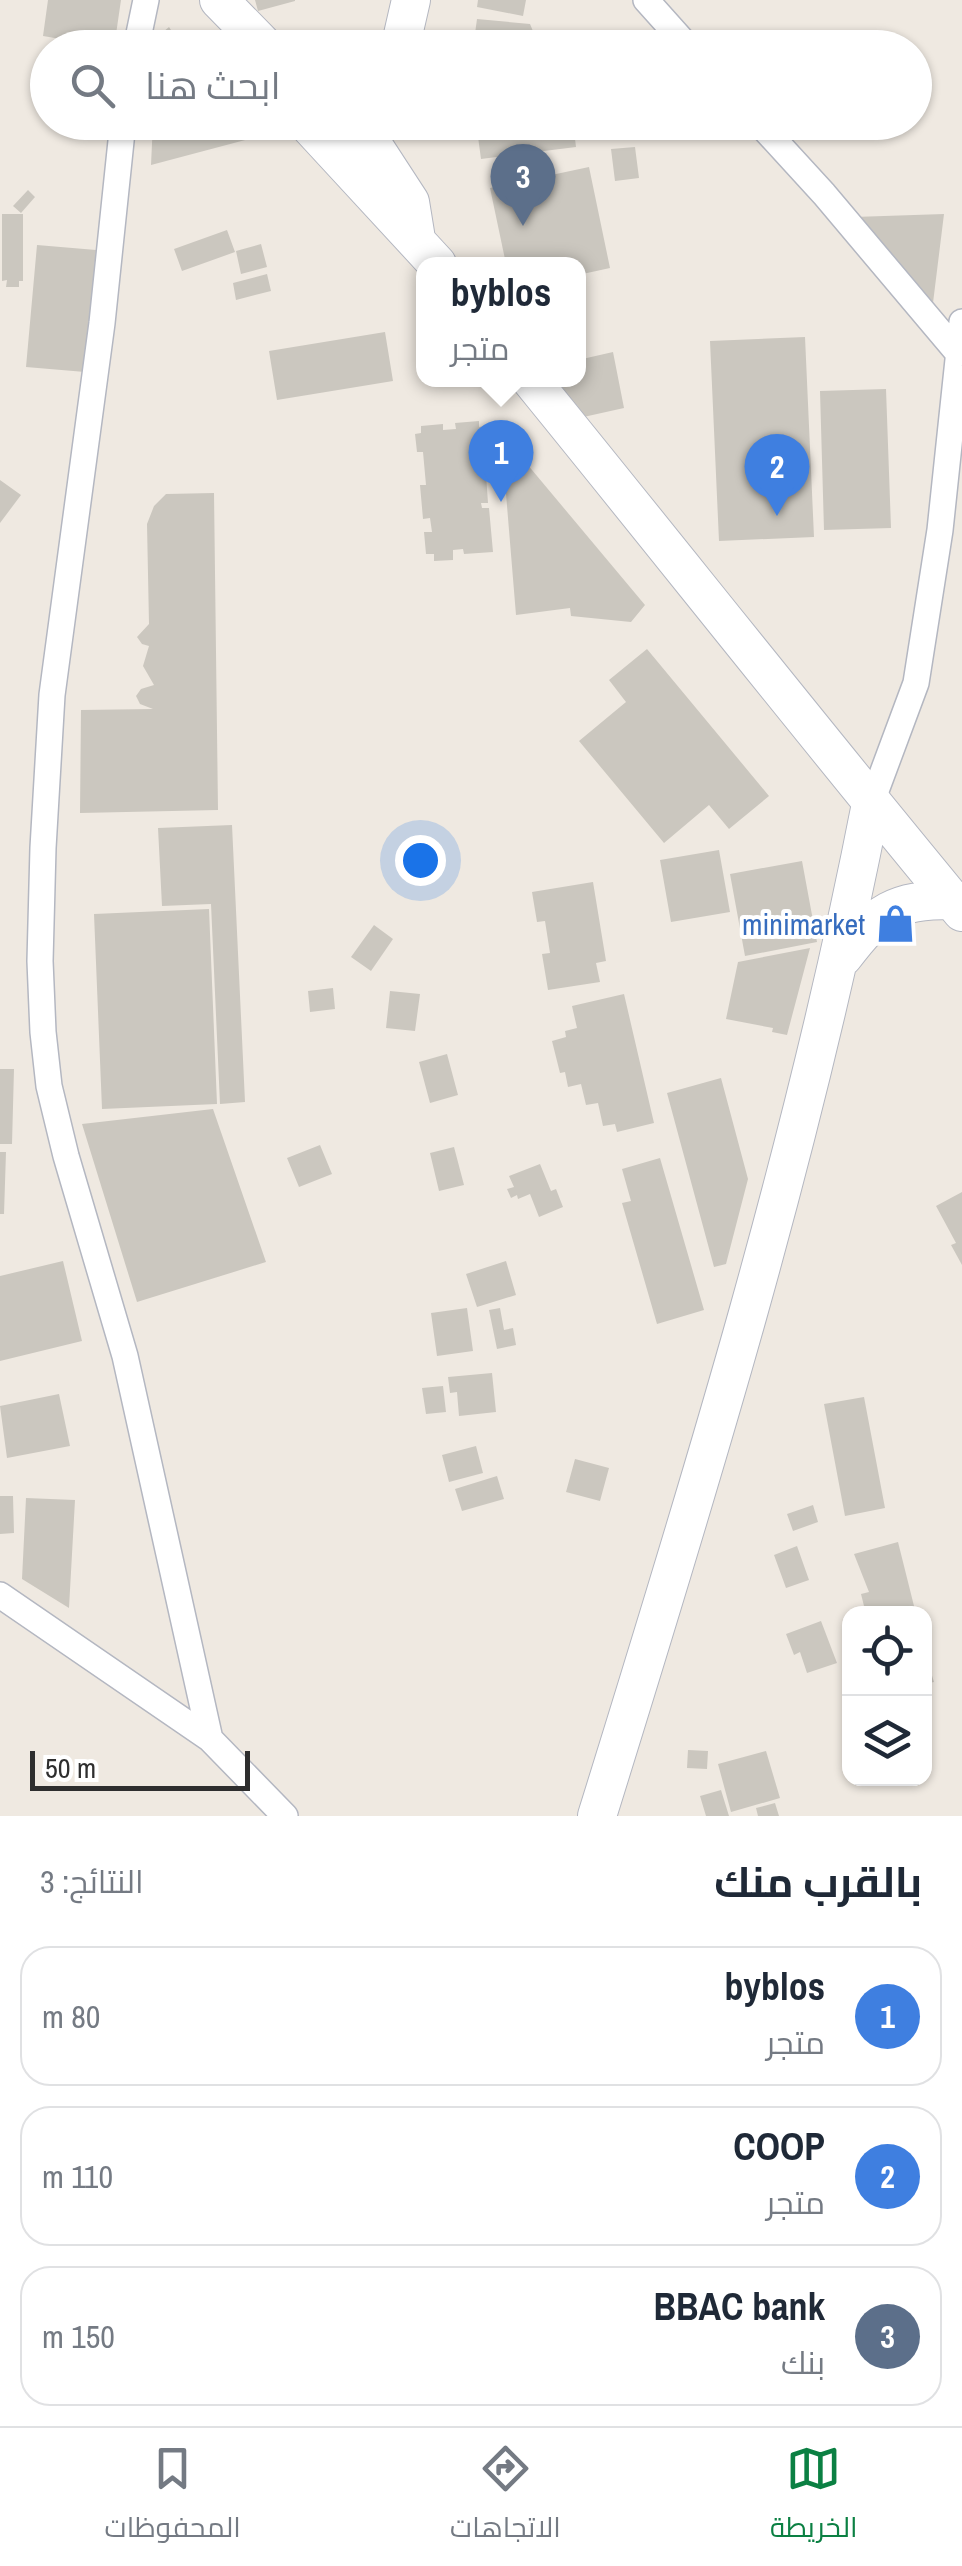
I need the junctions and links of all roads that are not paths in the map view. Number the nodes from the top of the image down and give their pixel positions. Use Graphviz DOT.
graph roads {
  1 [pos="146,0"];
  2 [pos="218,0"];
  3 [pos="412,0"];
  4 [pos="646,0"];
  5 [pos="140,30"];
  6 [pos="245,30"];
  7 [pos="403,30"];
  8 [pos="673,30"];
  9 [pos="121,140"];
  10 [pos="350,140"];
  11 [pos="774,140"];
  12 [pos="427,252"];
  13 [pos="962,322"];
  14 [pos="958,353"];
  15 [pos="536,387"];
  16 [pos="872,804"];
  17 [pos="957,906"];
  18 [pos="841,959"];
  19 [pos="0,1595"];
  20 [pos="210,1739"];
  21 [pos="254,1786"];
  22 [pos="260,1816"];
  23 [pos="285,1816"];
  24 [pos="597,1816"];
  1 -- 5 [label="street"];
  2 -- 6 [label="main road"];
  3 -- 7 [label="main road"];
  4 -- 8 [label="street"];
  9 -- 20 [label="street"];
  10 -- 12 [label="main road"];
  11 -- 14 [label="street"];
  13 -- 14 [label="street"];
  14 -- 16 [label="street"];
  15 -- 16 [label="main road"];
  16 -- 17 [label="main road"];
  16 -- 18 [label="main road"];
  17 -- 18 [label="main road"];
  18 -- 24 [label="main road"];
  19 -- 20 [label="street"];
  20 -- 21 [label="street"];
  21 -- 22 [label="street"];
  21 -- 23 [label="street"];
}
